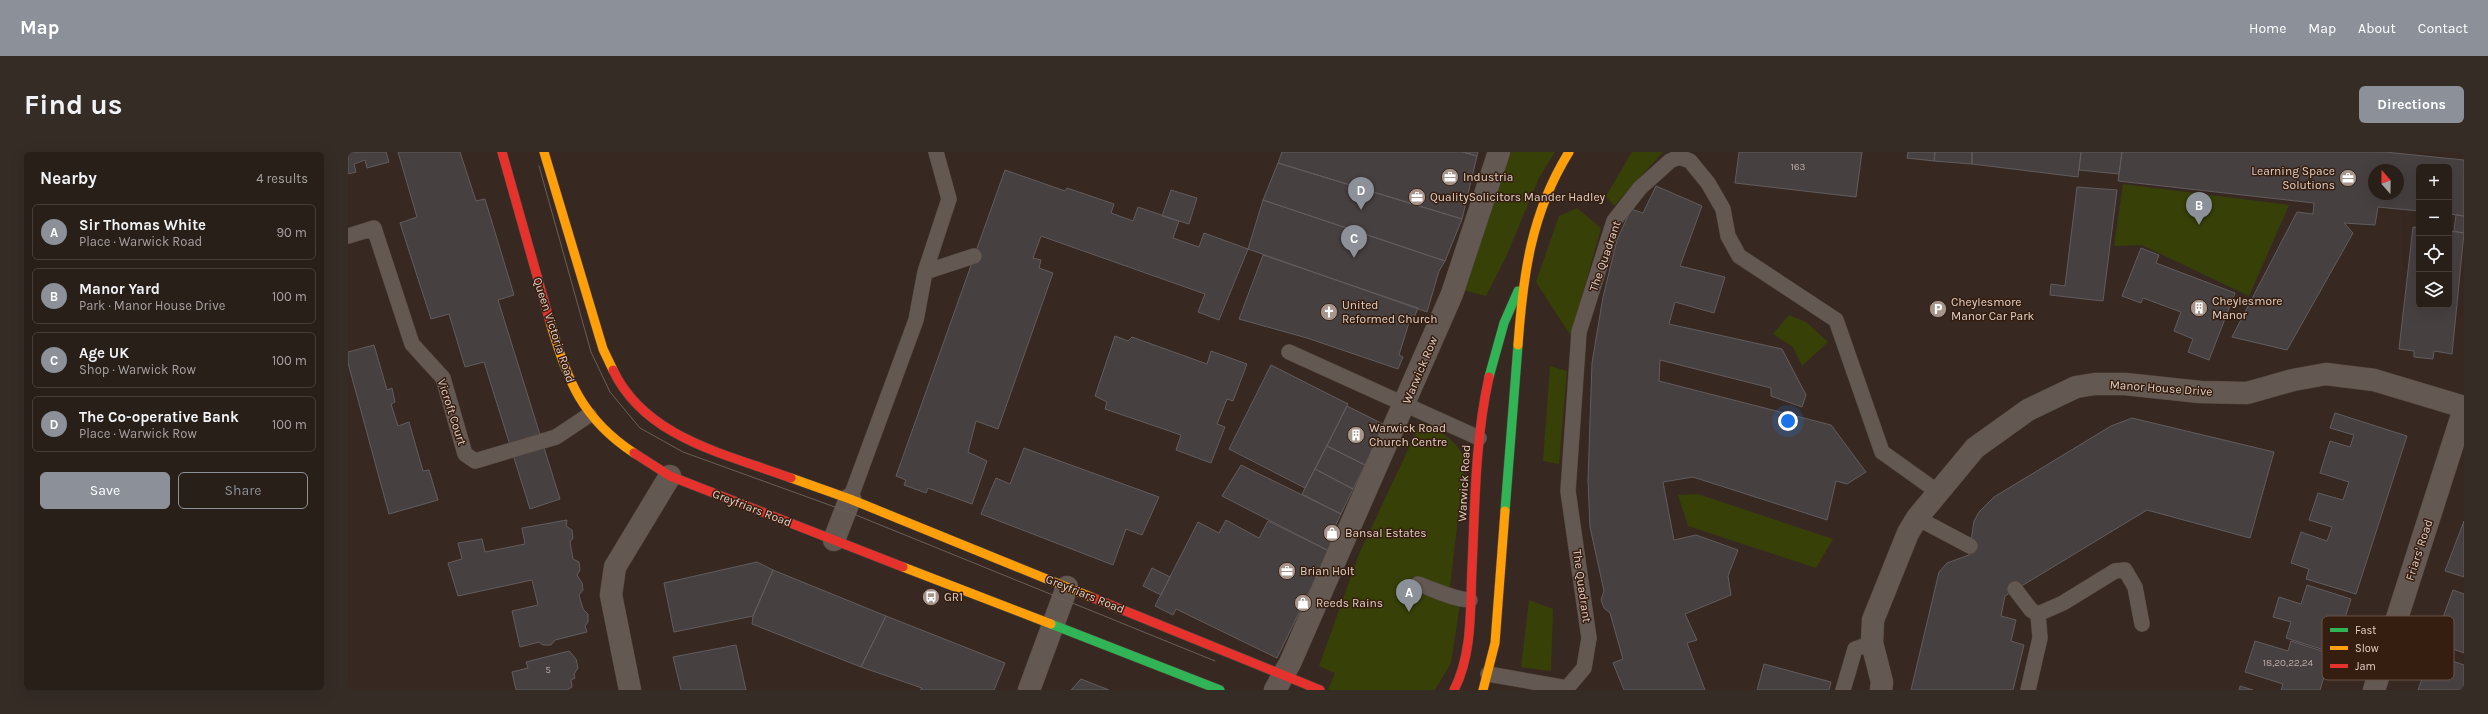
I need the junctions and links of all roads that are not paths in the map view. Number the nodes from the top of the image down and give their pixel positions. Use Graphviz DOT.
graph roads {
  1 [pos="502,152"];
  2 [pos="544,152"];
  3 [pos="936,152"];
  4 [pos="1499,152"];
  5 [pos="1569,152"];
  6 [pos="348,236"];
  7 [pos="974,256"];
  8 [pos="925,272"];
  9 [pos="1523,281"];
  10 [pos="1288,352"];
  11 [pos="1405,404"];
  12 [pos="2464,408"];
  13 [pos="589,415"];
  14 [pos="1479,438"];
  15 [pos="670,476"];
  16 [pos="1938,492"];
  17 [pos="850,499"];
  18 [pos="1917,518"];
  19 [pos="834,540"];
  20 [pos="1970,546"];
  21 [pos="1418,584"];
  22 [pos="1067,587"];
  23 [pos="2015,589"];
  24 [pos="1470,600"];
  25 [pos="2038,614"];
  26 [pos="2398,616"];
  27 [pos="2142,624"];
  28 [pos="1052,626"];
  29 [pos="1872,643"];
  30 [pos="1488,674"];
  31 [pos="2377,680"];
  32 [pos="1279,682"];
  33 [pos="630,690"];
  34 [pos="1029,690"];
  35 [pos="1220,690"];
  36 [pos="1320,690"];
  37 [pos="1454,690"];
  38 [pos="1483,690"];
  39 [pos="1843,690"];
  40 [pos="1881,690"];
  41 [pos="2028,690"];
  42 [pos="2374,690"];
  1 -- 13 [label="street, Queen Victoria Road"];
  2 -- 17 [label="street, Greyfriars Road"];
  3 -- 8 [label="lane"];
  4 -- 11 [label="street, Warwick Row"];
  5 -- 9 [label="street, Warwick Road"];
  6 -- 13 [label="lane, Vicroft Court"];
  7 -- 8 [label="lane"];
  8 -- 17 [label="lane"];
  9 -- 14 [label="street, Warwick Road"];
  9 -- 30 [label="street, Warwick Road"];
  10 -- 11 [label="lane"];
  11 -- 14 [label="lane"];
  11 -- 32 [label="street, Warwick Row"];
  12 -- 16 [label="street, Manor House Drive"];
  12 -- 26 [label="street, Friars' Road"];
  13 -- 15 [label="street, Queen Victoria Road"];
  14 -- 24 [label="street, Warwick Road"];
  15 -- 19 [label="street, Greyfriars Road"];
  15 -- 33 [label="street"];
  16 -- 18 [label="street, Manor House Drive"];
  16 -- 30 [label="lane, The Quadrant"];
  17 -- 19 [label="street"];
  17 -- 22 [label="street, Greyfriars Road"];
  18 -- 20 [label="lane"];
  18 -- 29 [label="street, Manor House Drive"];
  19 -- 28 [label="street, Greyfriars Road"];
  21 -- 24 [label="lane"];
  22 -- 28 [label="street"];
  22 -- 32 [label="street, Greyfriars Road"];
  23 -- 25 [label="lane"];
  24 -- 37 [label="street, Warwick Road"];
  25 -- 27 [label="lane"];
  25 -- 41 [label="lane"];
  28 -- 34 [label="street"];
  28 -- 35 [label="street, Greyfriars Road"];
  29 -- 39 [label="lane"];
  29 -- 40 [label="street, Manor House Drive"];
  30 -- 38 [label="street, Warwick Road"];
  31 -- 42 [label="street, Friars' Road"];
  32 -- 36 [label="street, Greyfriars Road"];
}
